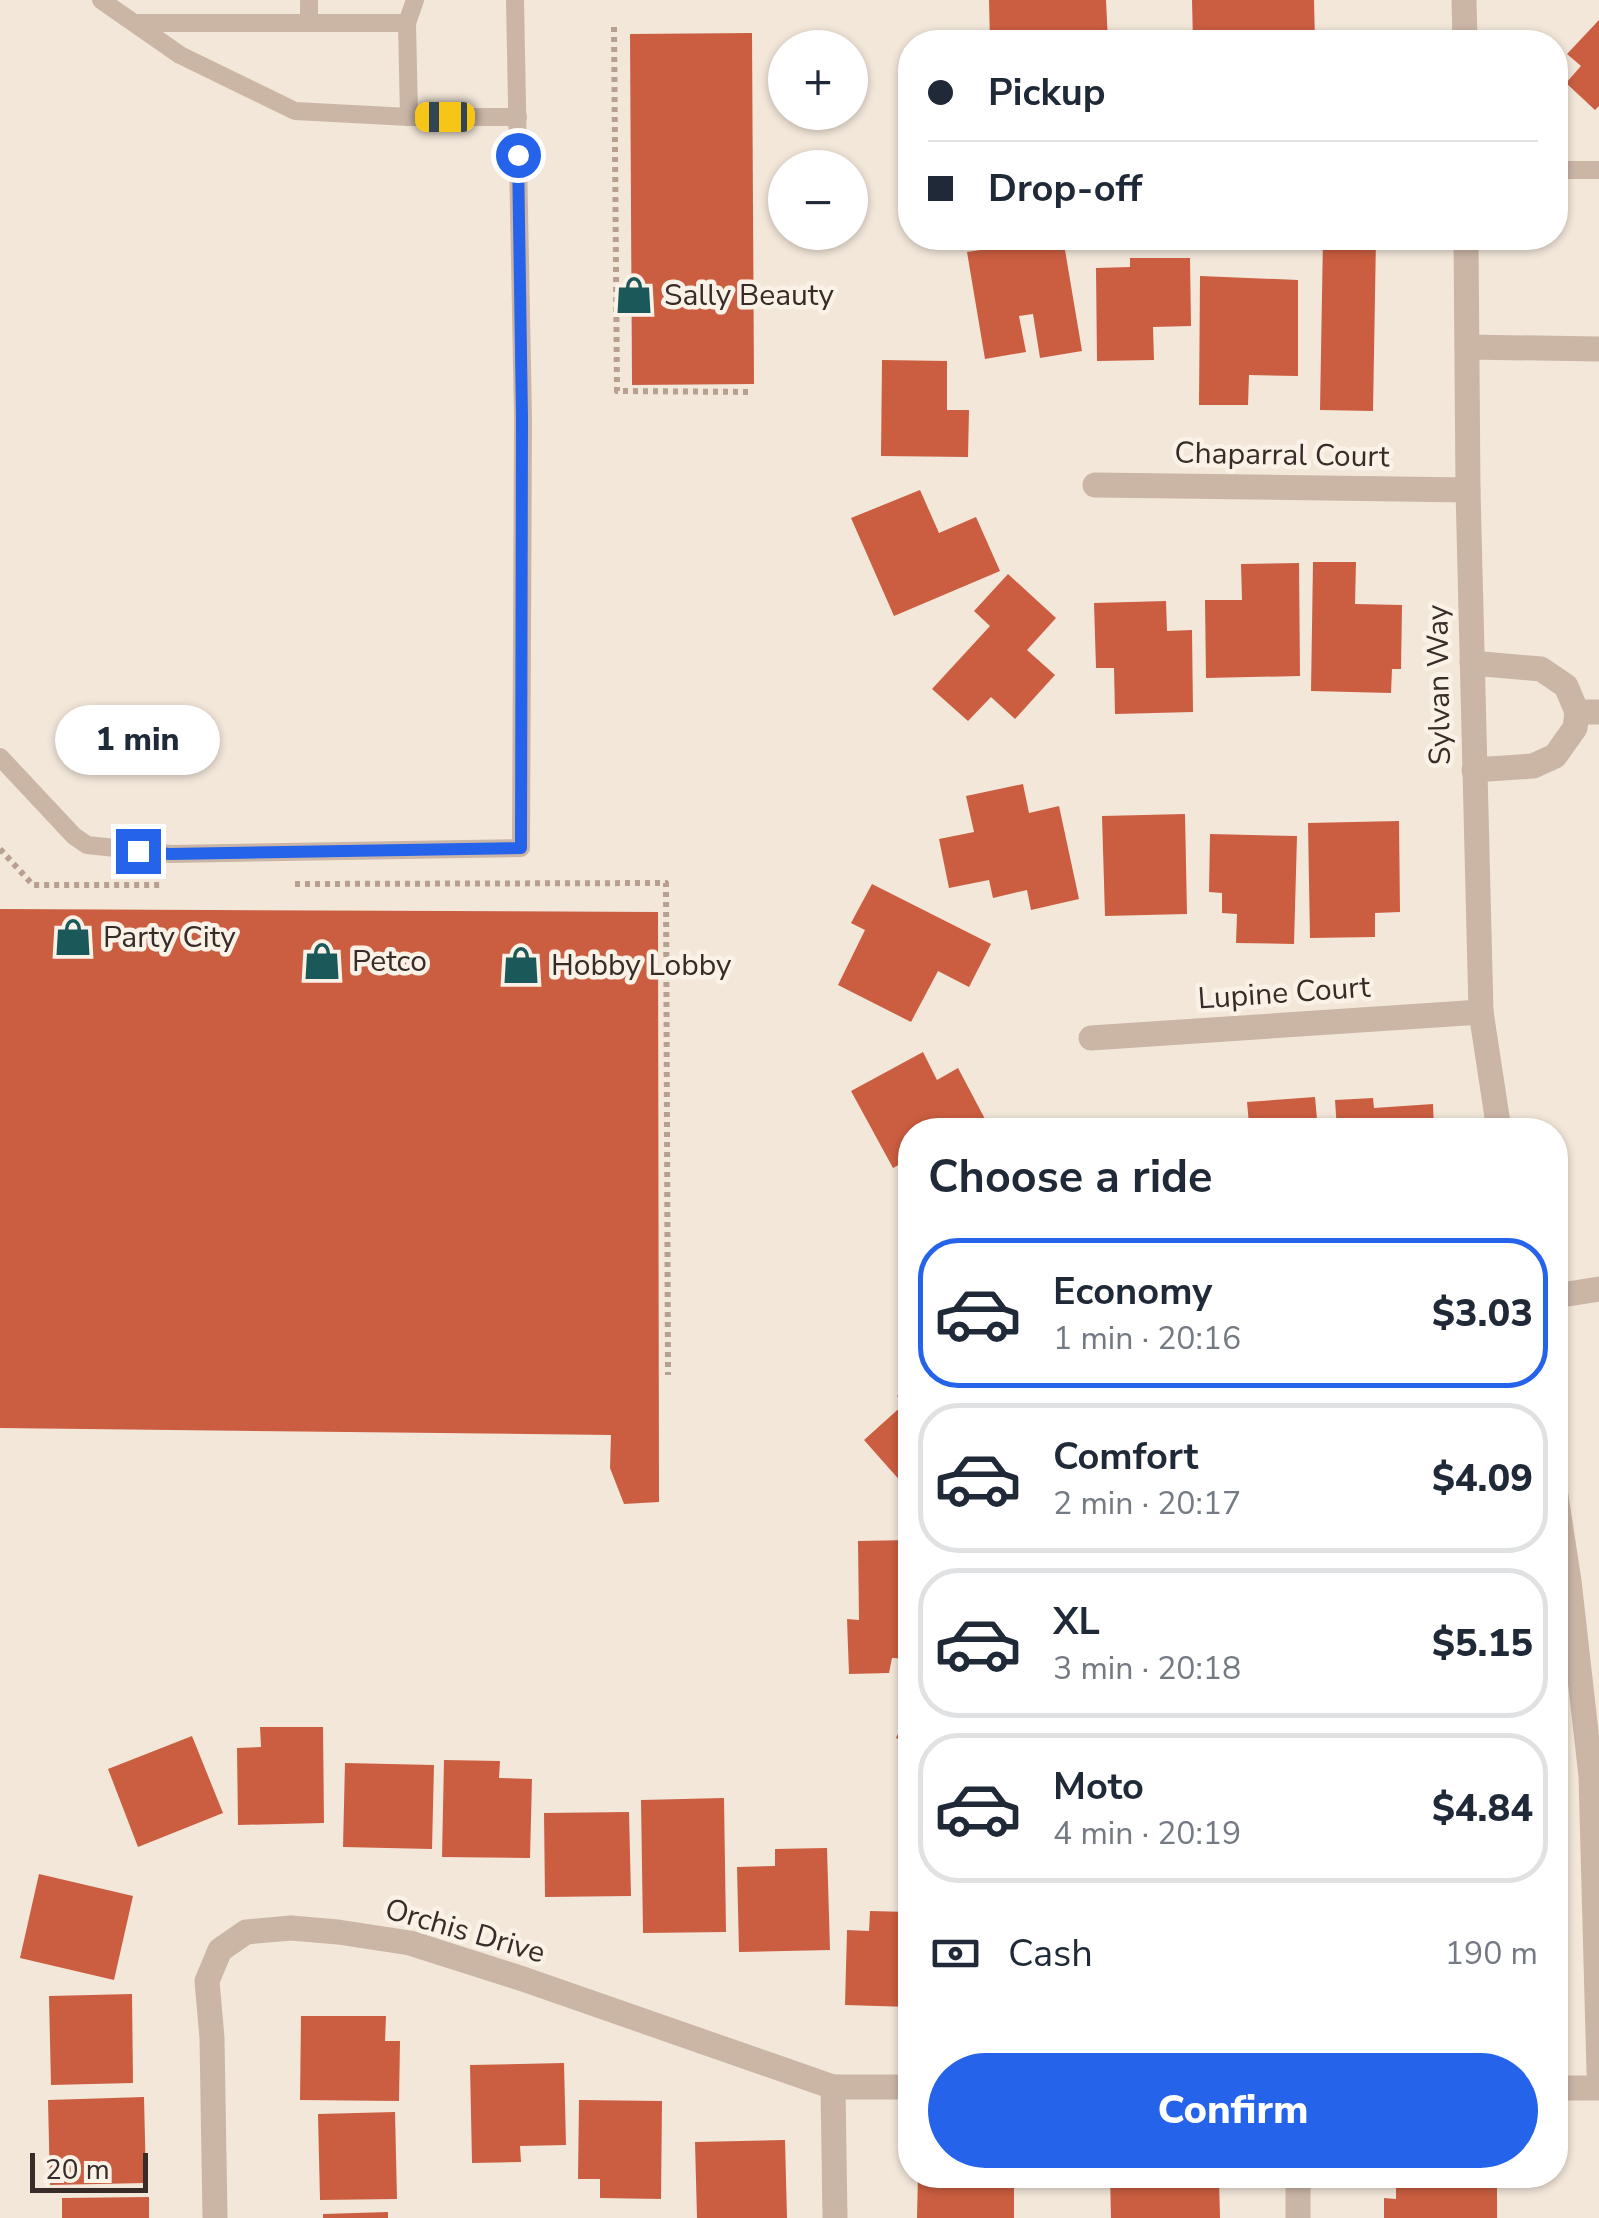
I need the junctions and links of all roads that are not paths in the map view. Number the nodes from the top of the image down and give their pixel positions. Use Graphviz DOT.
graph roads {
  1 [pos="101,0"];
  2 [pos="309,0"];
  3 [pos="415,0"];
  4 [pos="515,0"];
  5 [pos="1464,0"];
  6 [pos="136,23"];
  7 [pos="309,23"];
  8 [pos="407,23"];
  9 [pos="1465,30"];
  10 [pos="409,117"];
  11 [pos="518,117"];
  12 [pos="1568,170"];
  13 [pos="1599,170"];
  14 [pos="1466,250"];
  15 [pos="1467,347"];
  16 [pos="1599,349"];
  17 [pos="1095,485"];
  18 [pos="1468,490"];
  19 [pos="1472,663"];
  20 [pos="1588,712"];
  21 [pos="4,768"];
  22 [pos="1474,770"];
  23 [pos="1481,1012"];
  24 [pos="1091,1038"];
  25 [pos="1497,1118"];
  26 [pos="1599,1289"];
  27 [pos="1568,1294"];
  28 [pos="1568,1621"];
  29 [pos="1596,1836"];
  30 [pos="1598,1943"];
  31 [pos="1599,2072"];
  32 [pos="833,2087"];
  33 [pos="898,2087"];
  34 [pos="1568,2088"];
  35 [pos="1599,2088"];
  36 [pos="1298,2188"];
  37 [pos="215,2218"];
  38 [pos="834,2218"];
  39 [pos="1298,2218"];
  1 -- 6 [label="lane"];
  2 -- 7 [label="lane"];
  3 -- 8 [label="lane"];
  4 -- 11 [label="lane"];
  5 -- 9 [label="street"];
  6 -- 7 [label="lane"];
  6 -- 10 [label="lane"];
  7 -- 8 [label="lane"];
  8 -- 10 [label="lane"];
  10 -- 11 [label="lane"];
  11 -- 21 [label="lane"];
  12 -- 13 [label="lane"];
  14 -- 15 [label="street, Sylvan Way"];
  15 -- 16 [label="street"];
  15 -- 18 [label="street, Sylvan Way"];
  17 -- 18 [label="street, Chaparral Court"];
  18 -- 19 [label="street, Sylvan Way"];
  19 -- 20 [label="street"];
  19 -- 22 [label="street, Sylvan Way"];
  20 -- 22 [label="street"];
  22 -- 23 [label="street, Sylvan Way"];
  23 -- 24 [label="street, Lupine Court"];
  23 -- 25 [label="street, Sylvan Way"];
  26 -- 27 [label="street"];
  28 -- 29 [label="street"];
  29 -- 30 [label="street"];
  30 -- 31 [label="street"];
  32 -- 33 [label="street, Orchis Drive"];
  32 -- 37 [label="street, Orchis Drive"];
  32 -- 38 [label="street"];
  34 -- 35 [label="street"];
  36 -- 39 [label="street"];
}
